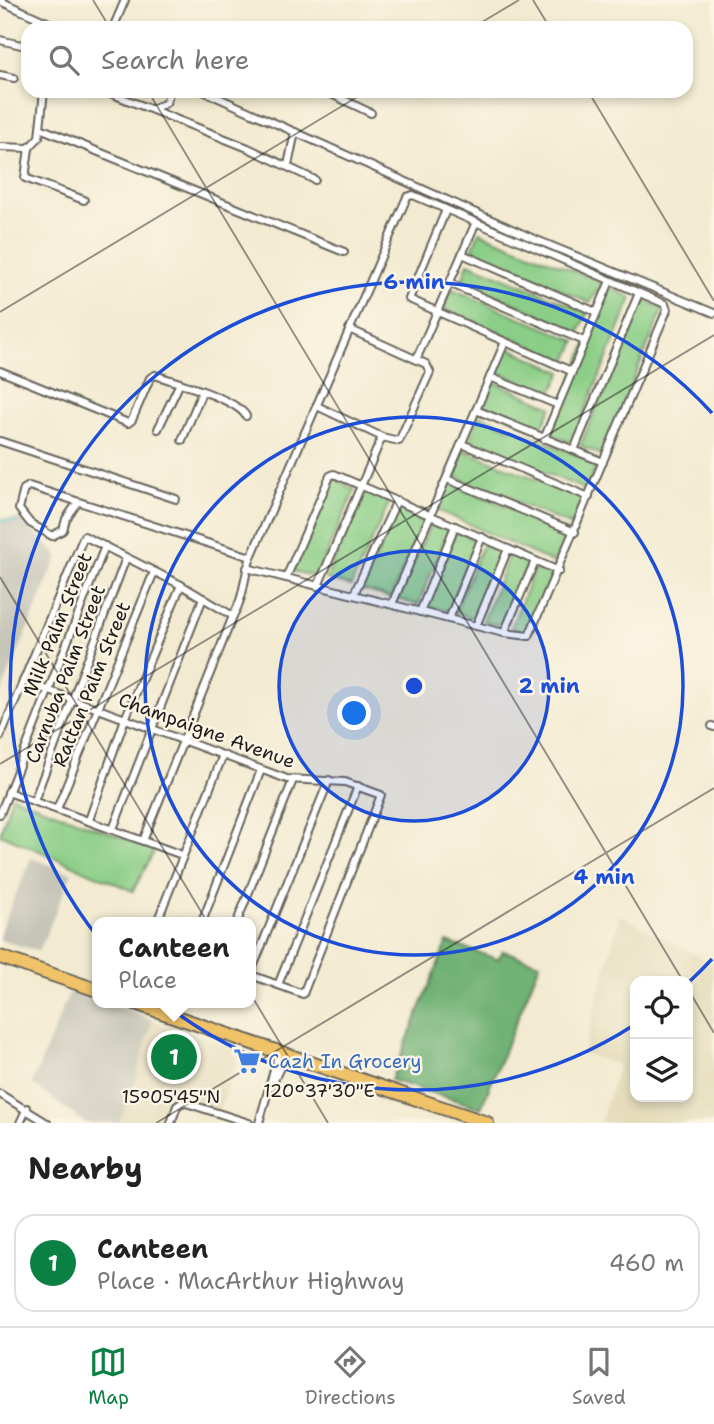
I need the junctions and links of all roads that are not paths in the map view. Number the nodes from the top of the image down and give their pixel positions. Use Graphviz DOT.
graph roads {
  1 [pos="125,0"];
  2 [pos="0,1"];
  3 [pos="41,21"];
  4 [pos="116,21"];
  5 [pos="0,40"];
  6 [pos="21,45"];
  7 [pos="0,75"];
  8 [pos="14,78"];
  9 [pos="43,98"];
  10 [pos="123,98"];
  11 [pos="168,98"];
  12 [pos="218,98"];
  13 [pos="340,98"];
  14 [pos="152,109"];
  15 [pos="371,113"];
  16 [pos="40,128"];
  17 [pos="295,132"];
  18 [pos="0,147"];
  19 [pos="29,148"];
  20 [pos="288,165"];
  21 [pos="314,180"];
  22 [pos="84,200"];
  23 [pos="446,210"];
  24 [pos="476,222"];
  25 [pos="344,252"];
  26 [pos="462,254"];
  27 [pos="610,281"];
  28 [pos="449,283"];
  29 [pos="639,293"];
  30 [pos="436,312"];
  31 [pos="596,312"];
  32 [pos="714,313"];
  33 [pos="349,329"];
  34 [pos="584,341"];
  35 [pos="505,342"];
  36 [pos="416,360"];
  37 [pos="0,371"];
  38 [pos="571,371"];
  39 [pos="490,377"];
  40 [pos="180,383"];
  41 [pos="202,393"];
  42 [pos="558,405"];
  43 [pos="317,406"];
  44 [pos="476,410"];
  45 [pos="246,416"];
  46 [pos="158,429"];
  47 [pos="383,437"];
  48 [pos="544,439"];
  49 [pos="181,440"];
  50 [pos="0,441"];
  51 [pos="462,443"];
  52 [pos="574,450"];
  53 [pos="603,462"];
  54 [pos="447,479"];
  55 [pos="361,485"];
  56 [pos="589,497"];
  57 [pos="176,499"];
  58 [pos="397,500"];
  59 [pos="79,502"];
  60 [pos="431,515"];
  61 [pos="455,526"];
  62 [pos="575,531"];
  63 [pos="482,537"];
  64 [pos="105,546"];
  65 [pos="508,549"];
  66 [pos="251,557"];
  67 [pos="126,558"];
  68 [pos="535,561"];
  69 [pos="247,568"];
  70 [pos="559,571"];
  71 [pos="154,572"];
  72 [pos="286,578"];
  73 [pos="181,585"];
  74 [pos="318,586"];
  75 [pos="355,594"];
  76 [pos="203,598"];
  77 [pos="392,604"];
  78 [pos="420,612"];
  79 [pos="233,616"];
  80 [pos="449,619"];
  81 [pos="476,626"];
  82 [pos="504,633"];
  83 [pos="23,681"];
  84 [pos="48,690"];
  85 [pos="73,698"];
  86 [pos="100,708"];
  87 [pos="125,719"];
  88 [pos="152,729"];
  89 [pos="0,737"];
  90 [pos="182,739"];
  91 [pos="223,755"];
  92 [pos="261,770"];
  93 [pos="293,780"];
  94 [pos="329,780"];
  95 [pos="358,786"];
  96 [pos="8,792"];
  97 [pos="34,801"];
  98 [pos="57,809"];
  99 [pos="0,814"];
  100 [pos="89,820"];
  101 [pos="113,829"];
  102 [pos="143,841"];
  103 [pos="182,855"];
  104 [pos="159,917"];
  105 [pos="204,917"];
  106 [pos="239,917"];
  107 [pos="0,957"];
  108 [pos="256,961"];
  109 [pos="256,975"];
  110 [pos="278,985"];
  111 [pos="92,988"];
  112 [pos="150,1008"];
  113 [pos="283,1053"];
  114 [pos="0,1094"];
  115 [pos="27,1108"];
  116 [pos="20,1123"];
  117 [pos="47,1123"];
  118 [pos="171,1123"];
  119 [pos="249,1123"];
  120 [pos="259,1123"];
  121 [pos="487,1123"];
  1 -- 4 [label="street"];
  2 -- 3 [label="street"];
  5 -- 6 [label="street"];
  7 -- 8 [label="street"];
  9 -- 16 [label="street"];
  10 -- 14 [label="street"];
  11 -- 14 [label="street"];
  12 -- 17 [label="street"];
  13 -- 15 [label="street"];
  14 -- 20 [label="street"];
  16 -- 19 [label="street"];
  16 -- 25 [label="street"];
  17 -- 20 [label="street"];
  17 -- 32 [label="street"];
  18 -- 19 [label="street"];
  19 -- 22 [label="street"];
  20 -- 21 [label="street"];
  23 -- 24 [label="street"];
  23 -- 30 [label="street"];
  23 -- 33 [label="street"];
  24 -- 26 [label="street"];
  24 -- 27 [label="street"];
  26 -- 28 [label="street"];
  26 -- 31 [label="street"];
  27 -- 29 [label="street"];
  27 -- 31 [label="street"];
  28 -- 30 [label="street"];
  28 -- 34 [label="street"];
  29 -- 52 [label="street"];
  29 -- 53 [label="street"];
  30 -- 35 [label="street"];
  30 -- 36 [label="street"];
  31 -- 34 [label="street"];
  33 -- 36 [label="street"];
  33 -- 43 [label="street"];
  34 -- 38 [label="street"];
  35 -- 38 [label="street"];
  35 -- 39 [label="street"];
  36 -- 47 [label="street"];
  37 -- 40 [label="street"];
  38 -- 42 [label="street"];
  39 -- 42 [label="street"];
  39 -- 44 [label="street"];
  40 -- 41 [label="street"];
  40 -- 46 [label="street"];
  41 -- 45 [label="street"];
  41 -- 49 [label="street"];
  42 -- 48 [label="street"];
  43 -- 47 [label="street"];
  43 -- 66 [label="street"];
  44 -- 48 [label="street"];
  44 -- 51 [label="street"];
  47 -- 55 [label="street"];
  48 -- 52 [label="street"];
  50 -- 57 [label="street"];
  51 -- 54 [label="street"];
  51 -- 56 [label="street"];
  52 -- 53 [label="street"];
  53 -- 56 [label="street"];
  54 -- 60 [label="street"];
  54 -- 62 [label="street"];
  55 -- 58 [label="street"];
  55 -- 72 [label="street"];
  55 -- 74 [label="street"];
  56 -- 62 [label="street"];
  58 -- 60 [label="street"];
  58 -- 75 [label="street"];
  59 -- 59 [label="street"];
  59 -- 66 [label="street"];
  60 -- 61 [label="street"];
  60 -- 77 [label="street"];
  61 -- 63 [label="street"];
  61 -- 78 [label="street"];
  62 -- 70 [label="street"];
  63 -- 65 [label="street"];
  63 -- 80 [label="street"];
  64 -- 67 [label="street"];
  64 -- 83 [label="street"];
  64 -- 84 [label="street, Milk Palm Street"];
  65 -- 68 [label="street"];
  65 -- 81 [label="street"];
  66 -- 69 [label="street"];
  67 -- 71 [label="street"];
  67 -- 85 [label="street, Carnuba Palm Street"];
  68 -- 70 [label="street"];
  68 -- 82 [label="street"];
  69 -- 72 [label="street"];
  69 -- 79 [label="street"];
  70 -- 82 [label="street"];
  71 -- 73 [label="street"];
  71 -- 86 [label="street, Rattan Palm Street"];
  72 -- 74 [label="street"];
  73 -- 76 [label="street"];
  73 -- 87 [label="street"];
  74 -- 75 [label="street"];
  75 -- 77 [label="street"];
  76 -- 79 [label="street"];
  76 -- 88 [label="street"];
  77 -- 78 [label="street"];
  78 -- 80 [label="street"];
  79 -- 90 [label="street"];
  80 -- 81 [label="street"];
  81 -- 82 [label="street"];
  83 -- 84 [label="street, Champaigne Avenue"];
  83 -- 89 [label="street"];
  84 -- 85 [label="street, Champaigne Avenue"];
  84 -- 96 [label="street, Milk Palm Street"];
  85 -- 86 [label="street, Champaigne Avenue"];
  85 -- 97 [label="street, Carnuba Palm Street"];
  86 -- 87 [label="street, Champaigne Avenue"];
  86 -- 98 [label="street, Rattan Palm Street"];
  87 -- 88 [label="street, Champaigne Avenue"];
  87 -- 100 [label="street"];
  88 -- 90 [label="street, Champaigne Avenue"];
  88 -- 101 [label="street"];
  90 -- 91 [label="street, Champaigne Avenue"];
  90 -- 102 [label="street"];
  91 -- 92 [label="street, Champaigne Avenue"];
  91 -- 103 [label="street"];
  92 -- 93 [label="street, Champaigne Avenue"];
  92 -- 105 [label="street"];
  93 -- 94 [label="street, Champaigne Avenue"];
  93 -- 106 [label="street"];
  94 -- 95 [label="street, Champaigne Avenue"];
  94 -- 108 [label="street"];
  95 -- 110 [label="street"];
  95 -- 110 [label="street, Champaigne Avenue"];
  96 -- 97 [label="street"];
  96 -- 99 [label="street, Milk Palm Street"];
  97 -- 98 [label="street"];
  98 -- 100 [label="street"];
  100 -- 101 [label="street"];
  101 -- 102 [label="street"];
  102 -- 103 [label="street"];
  103 -- 104 [label="street"];
  107 -- 111 [label="highway"];
  109 -- 110 [label="street"];
  112 -- 113 [label="highway"];
  113 -- 120 [label="street"];
  113 -- 121 [label="highway"];
  114 -- 115 [label="street"];
  115 -- 116 [label="street"];
  115 -- 117 [label="street"];
  118 -- 119 [label="street"];
}
